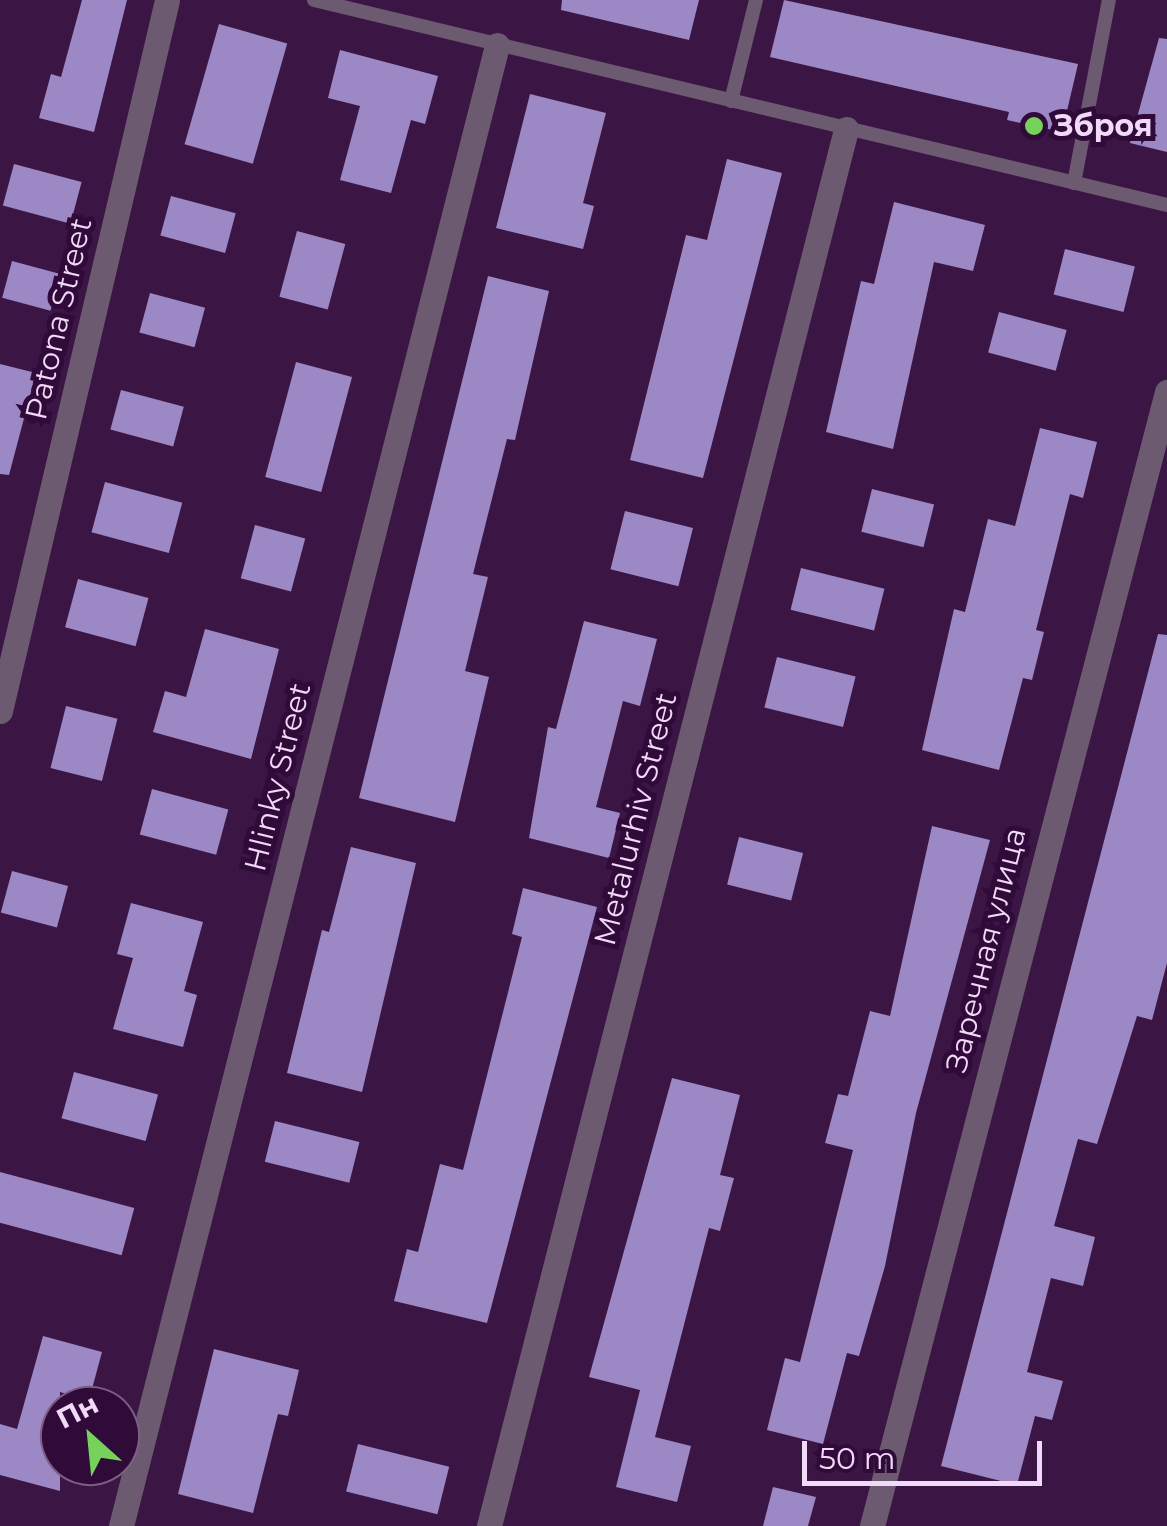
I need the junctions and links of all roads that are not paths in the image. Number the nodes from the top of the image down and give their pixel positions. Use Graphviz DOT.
graph roads {
  1 [pos="167,0"];
  2 [pos="314,0"];
  3 [pos="756,0"];
  4 [pos="1109,0"];
  5 [pos="497,45"];
  6 [pos="732,101"];
  7 [pos="846,128"];
  8 [pos="1074,183"];
  9 [pos="1167,205"];
  10 [pos="1167,392"];
  11 [pos="0,711"];
  12 [pos="121,1526"];
  13 [pos="489,1526"];
  14 [pos="872,1526"];
  1 -- 11 [label="street, Patona Street"];
  2 -- 5 [label="lane"];
  3 -- 6 [label="lane"];
  4 -- 8 [label="lane"];
  5 -- 6 [label="lane"];
  5 -- 12 [label="street, Hlinky Street"];
  6 -- 7 [label="lane"];
  7 -- 8 [label="lane"];
  7 -- 13 [label="street, Metalurhiv Street"];
  8 -- 9 [label="lane"];
  10 -- 14 [label="street, Заречная улица"];
}
